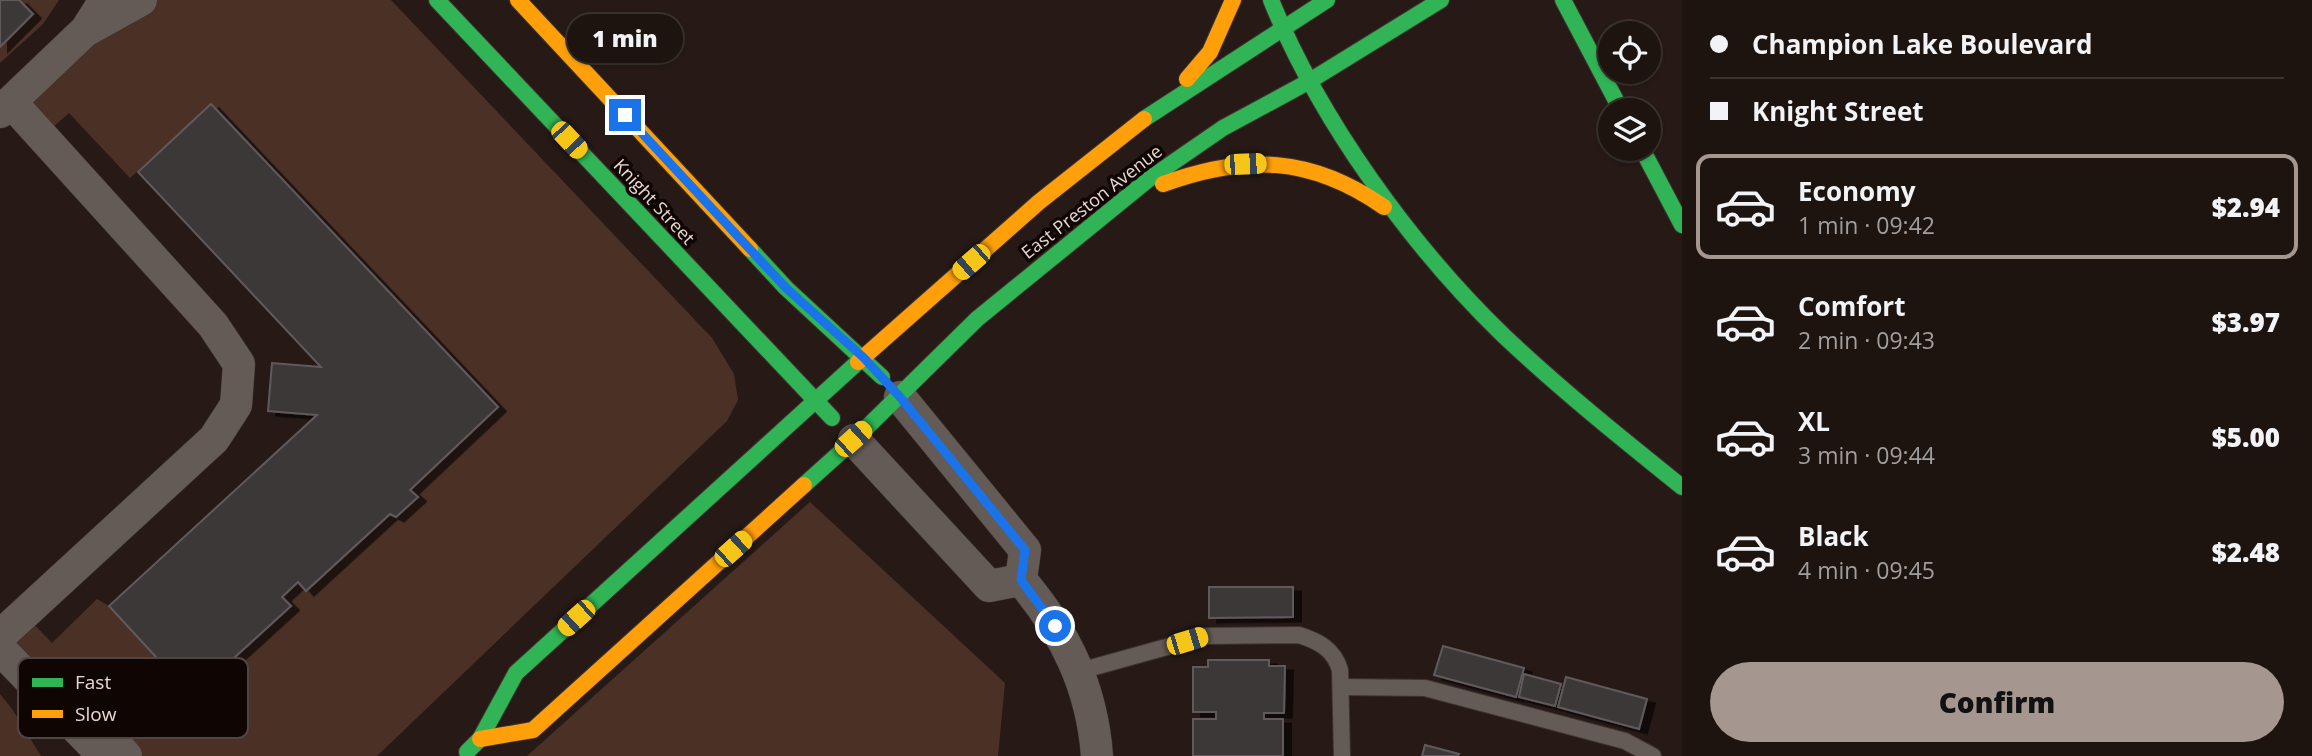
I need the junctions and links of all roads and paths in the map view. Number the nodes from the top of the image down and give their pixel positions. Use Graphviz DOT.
graph roads {
  1 [pos="105,0"];
  2 [pos="141,0"];
  3 [pos="437,0"];
  4 [pos="518,0"];
  5 [pos="1233,0"];
  6 [pos="1271,0"];
  7 [pos="1327,0"];
  8 [pos="1441,0"];
  9 [pos="1563,0"];
  10 [pos="1281,28"];
  11 [pos="86,30"];
  12 [pos="1308,82"];
  13 [pos="1615,98"];
  14 [pos="4,102"];
  15 [pos="1167,103"];
  16 [pos="1648,161"];
  17 [pos="1116,205"];
  18 [pos="1682,225"];
  19 [pos="1408,226"];
  20 [pos="864,358"];
  21 [pos="900,397"];
  22 [pos="815,400"];
  23 [pos="853,439"];
  24 [pos="1682,487"];
  25 [pos="1021,580"];
  26 [pos="0,636"];
  27 [pos="0,649"];
  28 [pos="18,669"];
  29 [pos="1080,671"];
  30 [pos="1342,687"];
  31 [pos="80,738"];
  32 [pos="480,739"];
  33 [pos="92,751"];
  34 [pos="126,756"];
  35 [pos="463,756"];
  36 [pos="1097,756"];
  37 [pos="1342,756"];
  38 [pos="1653,756"];
  1 -- 11 [label="street"];
  2 -- 11 [label="street"];
  3 -- 22 [label="street, Knight Street"];
  4 -- 20 [label="street"];
  5 -- 15 [label="street"];
  6 -- 10 [label="street"];
  7 -- 10 [label="street, East Preston Avenue"];
  8 -- 12 [label="street, East Preston Avenue"];
  9 -- 13 [label="street"];
  10 -- 12 [label="street"];
  10 -- 15 [label="street, East Preston Avenue"];
  11 -- 14 [label="street"];
  12 -- 17 [label="street, East Preston Avenue"];
  12 -- 19 [label="street"];
  14 -- 26 [label="street"];
  15 -- 20 [label="street, East Preston Avenue"];
  16 -- 18 [label="street"];
  17 -- 19 [label="street"];
  17 -- 21 [label="street, East Preston Avenue"];
  19 -- 24 [label="street"];
  20 -- 21 [label="street"];
  20 -- 22 [label="street, East Preston Avenue"];
  21 -- 23 [label="street, East Preston Avenue"];
  21 -- 25 [label="street"];
  22 -- 23 [label="street, Knight Street"];
  22 -- 32 [label="street, East Preston Avenue"];
  23 -- 25 [label="street"];
  23 -- 32 [label="street, East Preston Avenue"];
  25 -- 29 [label="street"];
  27 -- 28 [label="street"];
  29 -- 30 [label="lane"];
  29 -- 36 [label="street"];
  30 -- 37 [label="lane"];
  30 -- 38 [label="lane"];
  31 -- 33 [label="street"];
  32 -- 35 [label="street, East Preston Avenue"];
  33 -- 34 [label="street"];
}
